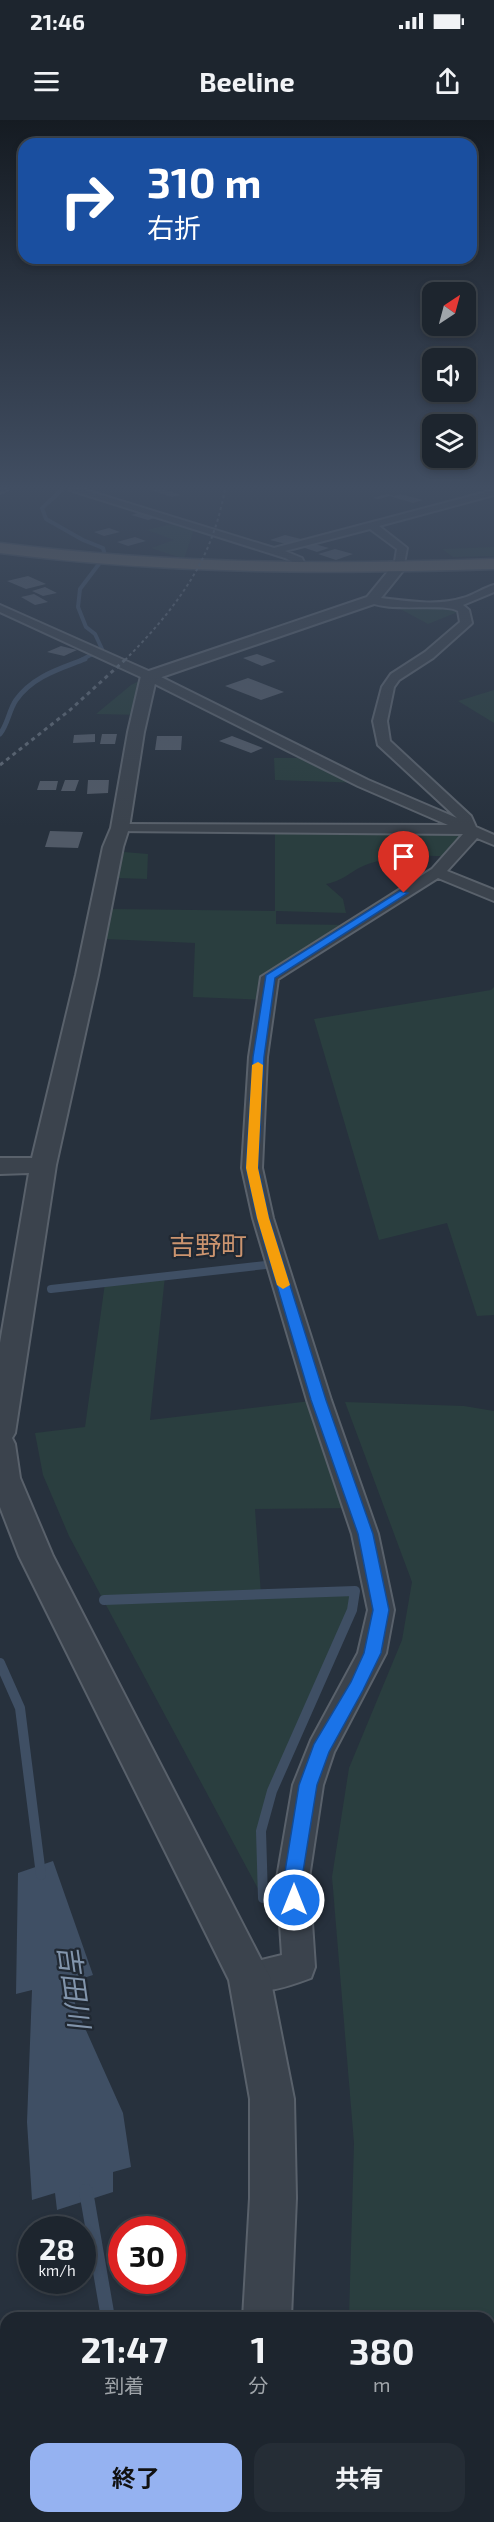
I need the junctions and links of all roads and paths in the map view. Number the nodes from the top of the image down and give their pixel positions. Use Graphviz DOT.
graph roads {
  1 [pos="366,602"];
  2 [pos="386,602"];
  3 [pos="457,602"];
  4 [pos="453,603"];
  5 [pos="0,608"];
  6 [pos="149,676"];
  7 [pos="120,828"];
  8 [pos="472,831"];
  9 [pos="494,840"];
  10 [pos="437,872"];
  11 [pos="494,896"];
  12 [pos="43,1165"];
  13 [pos="0,1166"];
  14 [pos="0,1433"];
  15 [pos="0,1444"];
  16 [pos="249,1977"];
  17 [pos="267,2312"];
  1 -- 6 [label="street"];
  2 -- 4 [label="street"];
  3 -- 4 [label="street"];
  4 -- 8 [label="street"];
  5 -- 6 [label="street"];
  6 -- 7 [label="street"];
  6 -- 8 [label="street"];
  7 -- 8 [label="street"];
  7 -- 12 [label="street"];
  8 -- 9 [label="street"];
  8 -- 10 [label="street"];
  10 -- 11 [label="street"];
  10 -- 16 [label="street"];
  12 -- 13 [label="street"];
  12 -- 14 [label="street"];
  15 -- 16 [label="street"];
  16 -- 17 [label="street"];
}
